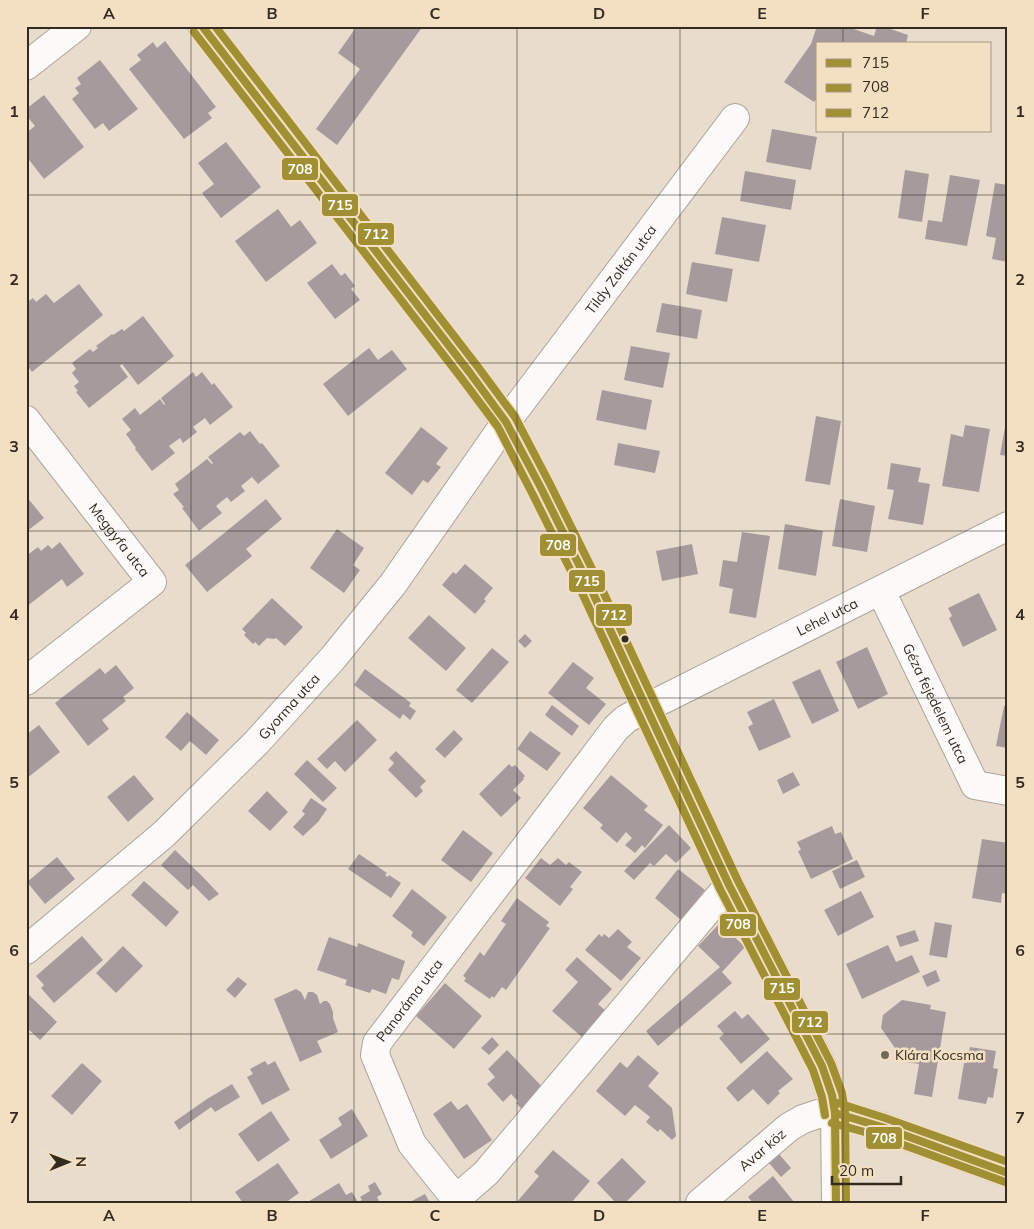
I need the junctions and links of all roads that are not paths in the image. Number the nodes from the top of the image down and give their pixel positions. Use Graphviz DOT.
graph roads {
  1 [pos="77,26"];
  2 [pos="202,26"];
  3 [pos="26,66"];
  4 [pos="735,118"];
  5 [pos="26,420"];
  6 [pos="506,422"];
  7 [pos="1008,526"];
  8 [pos="880,591"];
  9 [pos="26,680"];
  10 [pos="646,708"];
  11 [pos="1008,791"];
  12 [pos="729,885"];
  13 [pos="26,950"];
  14 [pos="835,1114"];
  15 [pos="1008,1174"];
  16 [pos="700,1203"];
  17 [pos="836,1203"];
  1 -- 3 [label="street"];
  2 -- 6 [label="street"];
  4 -- 6 [label="street, Tildy Zoltán utca"];
  5 -- 9 [label="street, Meggyfa utca"];
  6 -- 10 [label="street"];
  6 -- 13 [label="street, Gyorma utca"];
  7 -- 8 [label="street, Lehel utca"];
  8 -- 10 [label="street, Lehel utca"];
  8 -- 11 [label="street, Géza fejedelem utca"];
  10 -- 12 [label="street"];
  10 -- 12 [label="street, Panoráma utca"];
  12 -- 14 [label="street"];
  14 -- 15 [label="street"];
  14 -- 16 [label="street, Avar köz"];
  14 -- 17 [label="street"];
}
